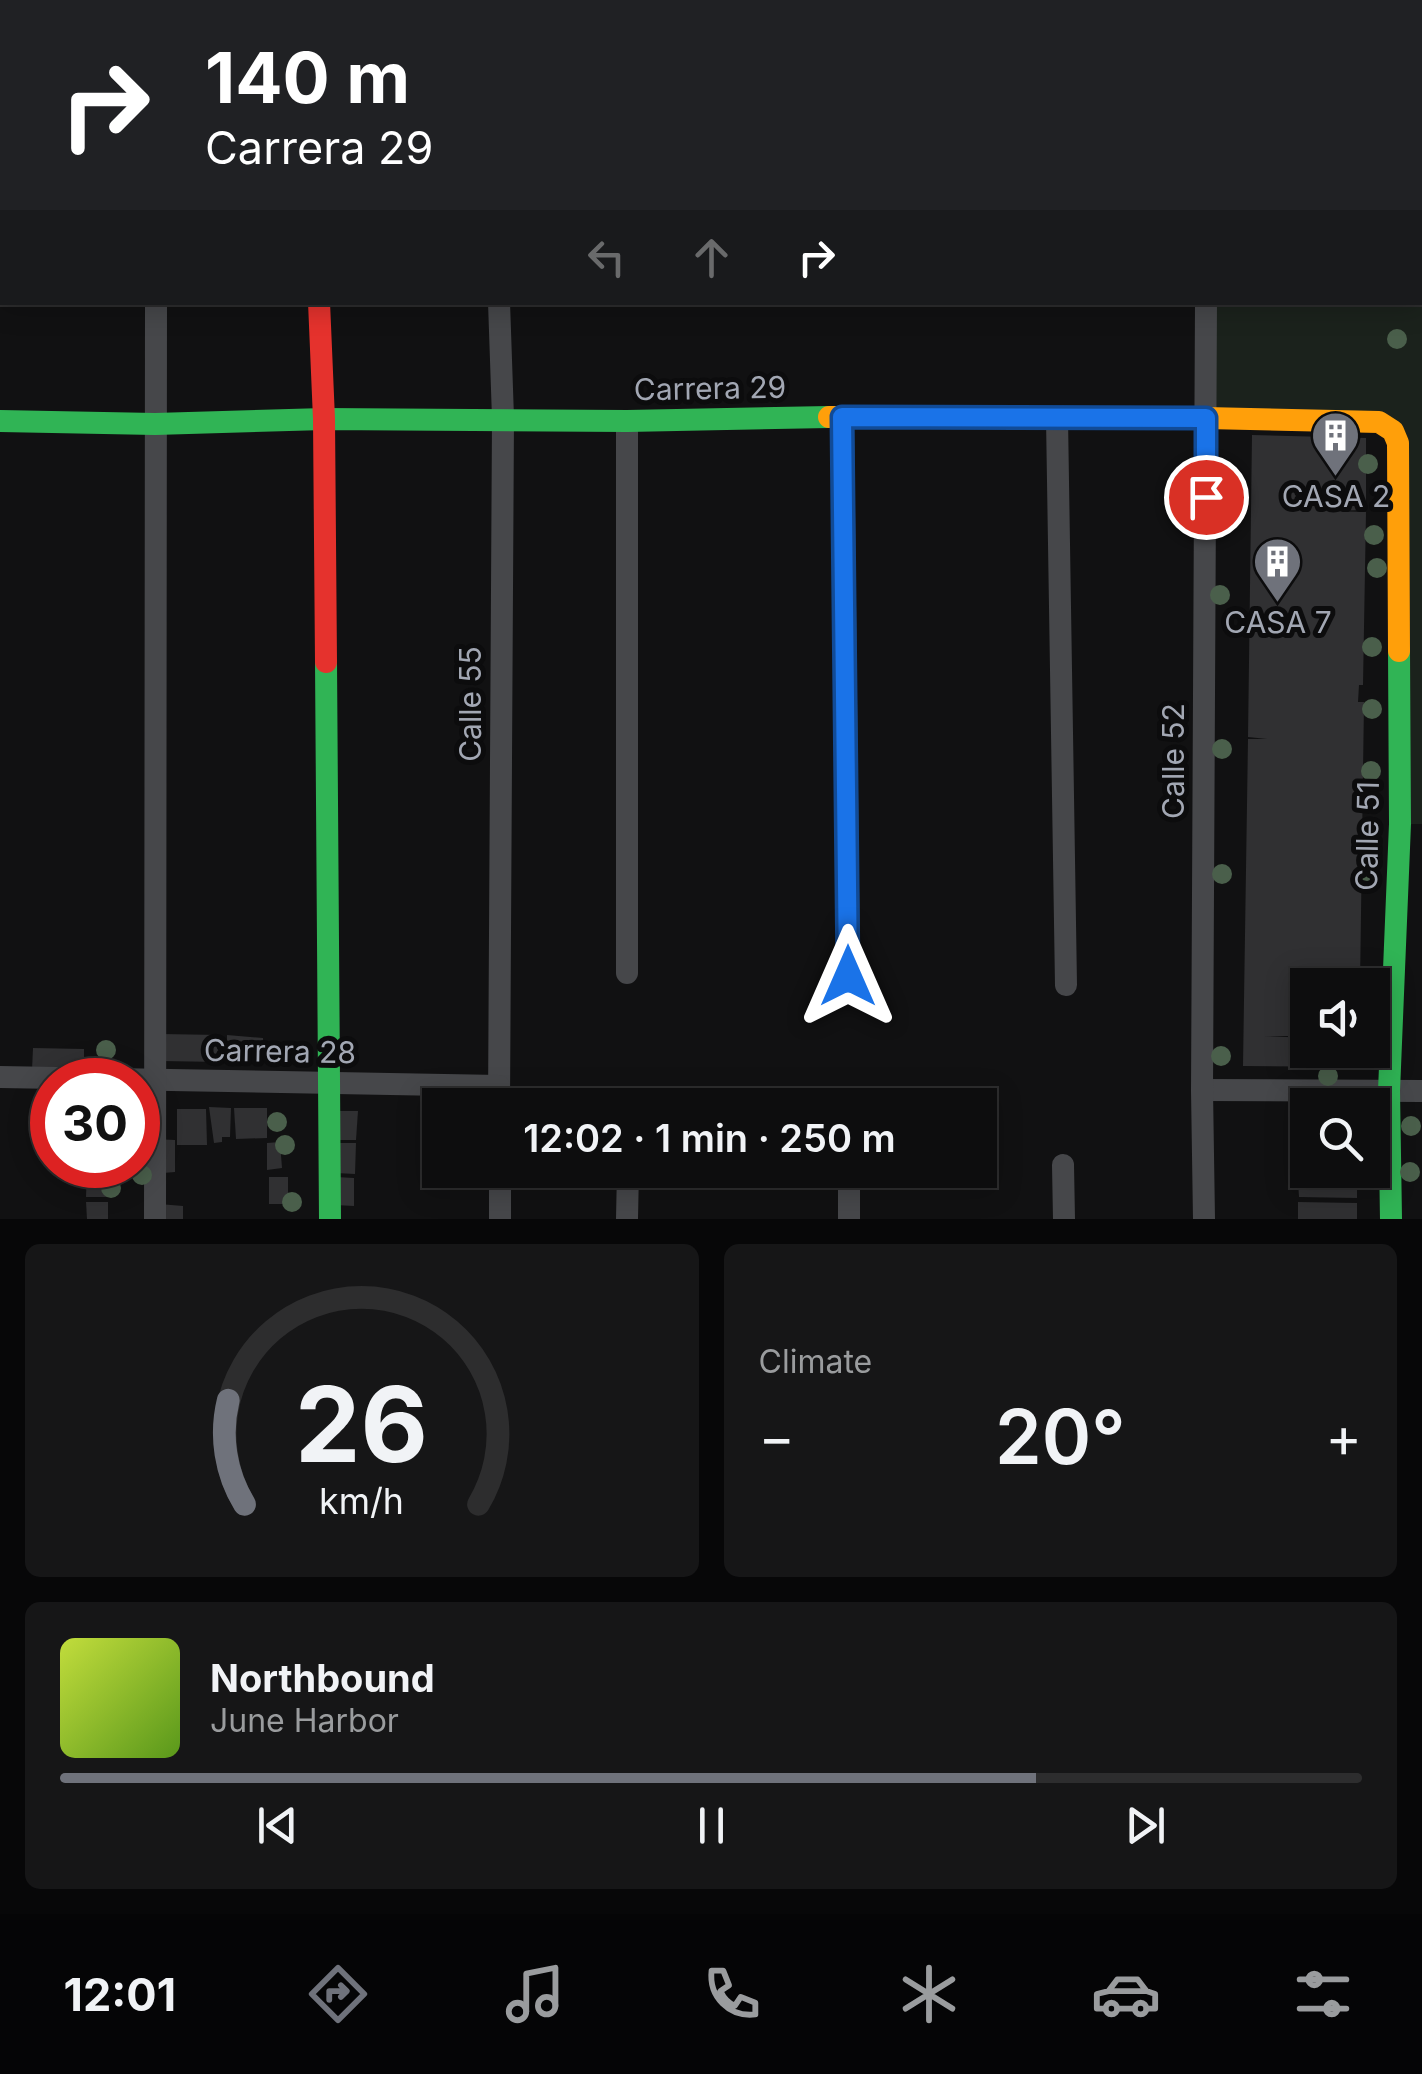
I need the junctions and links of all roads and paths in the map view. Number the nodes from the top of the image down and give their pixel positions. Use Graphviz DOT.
graph roads {
  1 [pos="156,305"];
  2 [pos="319,305"];
  3 [pos="499,305"];
  4 [pos="1206,305"];
  5 [pos="842,417"];
  6 [pos="503,418"];
  7 [pos="1057,418"];
  8 [pos="1206,418"];
  9 [pos="324,419"];
  10 [pos="0,421"];
  11 [pos="627,421"];
  12 [pos="155,424"];
  13 [pos="1398,455"];
  14 [pos="627,973"];
  15 [pos="848,976"];
  16 [pos="1066,985"];
  17 [pos="156,1058"];
  18 [pos="0,1076"];
  19 [pos="30,1077"];
  20 [pos="160,1079"];
  21 [pos="329,1083"];
  22 [pos="499,1088"];
  23 [pos="1389,1088"];
  24 [pos="422,1090"];
  25 [pos="1202,1090"];
  26 [pos="1290,1090"];
  27 [pos="1390,1091"];
  28 [pos="1422,1091"];
  29 [pos="1390,1134"];
  30 [pos="1063,1166"];
  31 [pos="156,1188"];
  32 [pos="500,1188"];
  33 [pos="628,1188"];
  34 [pos="849,1188"];
  35 [pos="156,1219"];
  36 [pos="330,1219"];
  37 [pos="500,1219"];
  38 [pos="627,1219"];
  39 [pos="849,1219"];
  40 [pos="1064,1219"];
  41 [pos="1204,1219"];
  42 [pos="1392,1219"];
  1 -- 12 [label="street"];
  2 -- 9 [label="street"];
  3 -- 6 [label="street, Calle 55"];
  4 -- 8 [label="street, Calle 52"];
  5 -- 7 [label="street, Carrera 29"];
  5 -- 11 [label="street, Carrera 29"];
  5 -- 15 [label="street"];
  6 -- 9 [label="street, Carrera 29"];
  6 -- 11 [label="street, Carrera 29"];
  6 -- 22 [label="street, Calle 55"];
  7 -- 8 [label="street, Carrera 29"];
  7 -- 16 [label="street"];
  8 -- 13 [label="street, Carrera 29"];
  8 -- 25 [label="street, Calle 52"];
  9 -- 12 [label="street, Carrera 29"];
  9 -- 21 [label="street"];
  10 -- 12 [label="street, Carrera 29"];
  11 -- 14 [label="street"];
  12 -- 17 [label="street"];
  13 -- 23 [label="street, Calle 51"];
  18 -- 19 [label="street, Carrera 28"];
  20 -- 21 [label="street, Carrera 28"];
  21 -- 24 [label="street, Carrera 28"];
  21 -- 36 [label="street"];
  25 -- 26 [label="street"];
  25 -- 41 [label="street, Calle 52"];
  27 -- 28 [label="street"];
  29 -- 42 [label="street, Calle 51"];
  30 -- 40 [label="street"];
  31 -- 35 [label="street"];
  32 -- 37 [label="street"];
  33 -- 38 [label="street"];
  34 -- 39 [label="street"];
}
